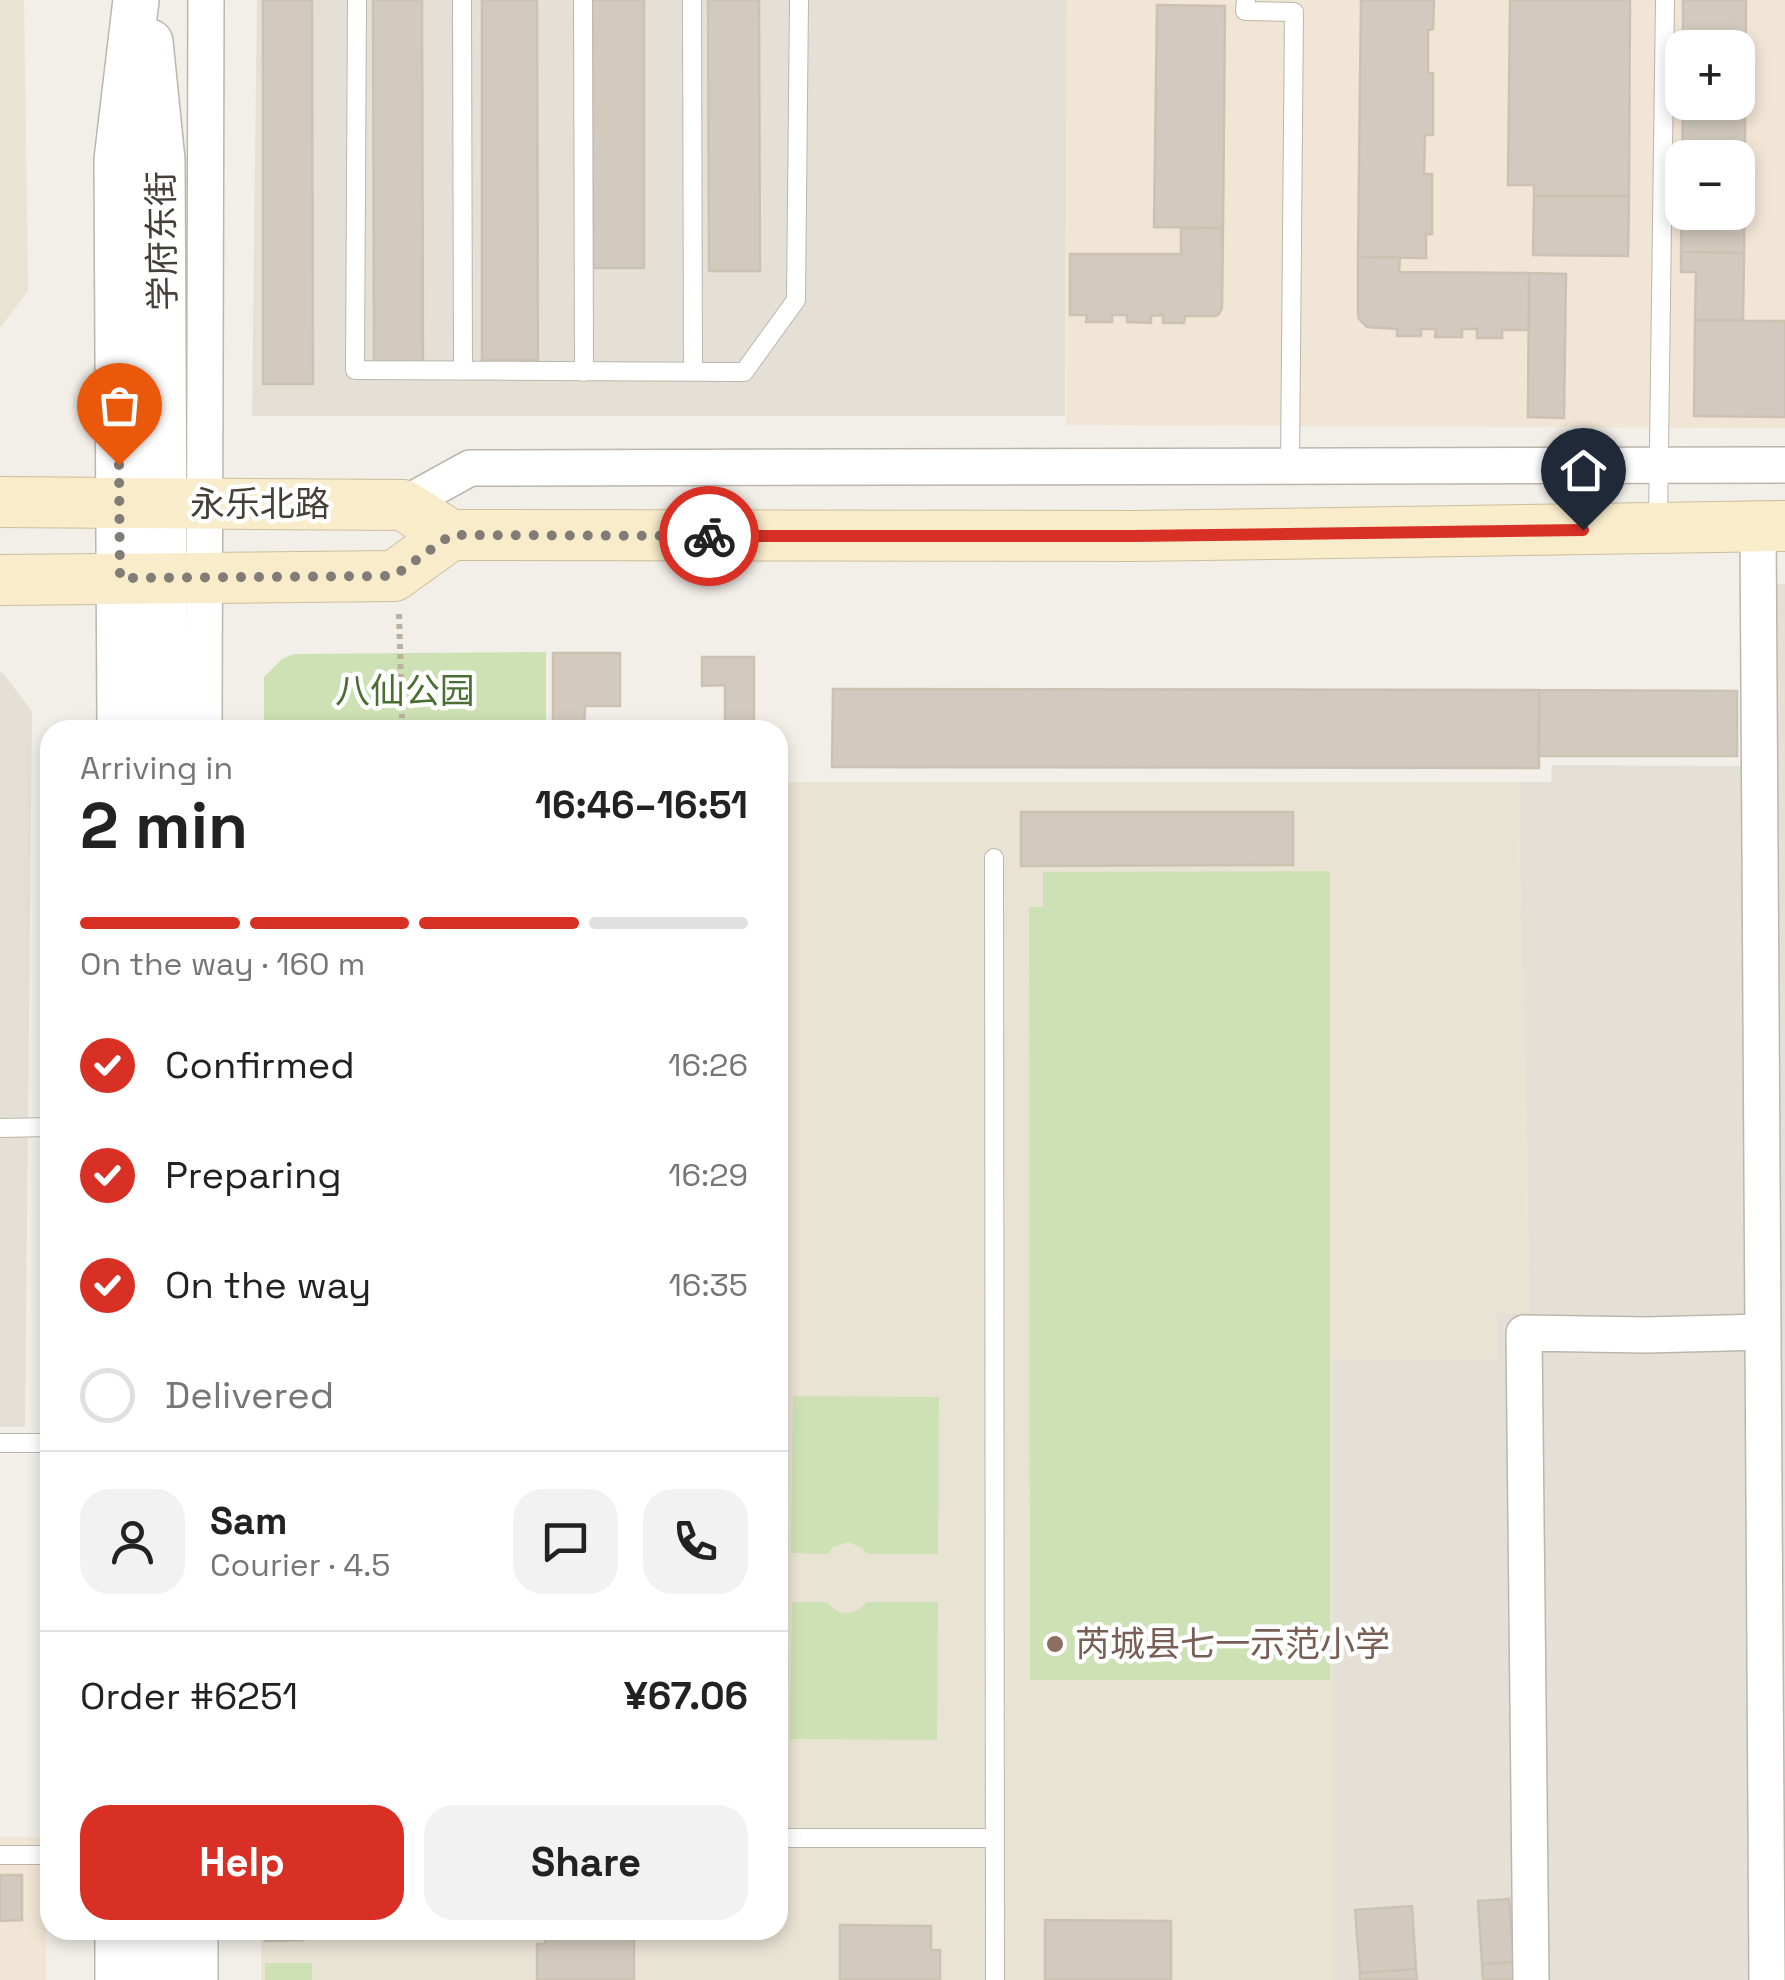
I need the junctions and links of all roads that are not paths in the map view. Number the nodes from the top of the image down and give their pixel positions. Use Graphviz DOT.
graph roads {
  1 [pos="136,0"];
  2 [pos="146,0"];
  3 [pos="206,0"];
  4 [pos="357,0"];
  5 [pos="462,0"];
  6 [pos="583,0"];
  7 [pos="692,0"];
  8 [pos="799,0"];
  9 [pos="1246,0"];
  10 [pos="1665,0"];
  11 [pos="463,371"];
  12 [pos="584,372"];
  13 [pos="693,372"];
  14 [pos="1658,465"];
  15 [pos="1785,465"];
  16 [pos="1290,466"];
  17 [pos="0,502"];
  18 [pos="403,505"];
  19 [pos="1772,527"];
  20 [pos="1658,528"];
  21 [pos="451,535"];
  22 [pos="157,541"];
  23 [pos="0,580"];
  24 [pos="122,720"];
  25 [pos="164,720"];
  26 [pos="202,720"];
  27 [pos="994,858"];
  28 [pos="40,1127"];
  29 [pos="0,1128"];
  30 [pos="1770,1321"];
  31 [pos="40,1443"];
  32 [pos="0,1444"];
  33 [pos="788,1838"];
  34 [pos="995,1838"];
  35 [pos="40,1855"];
  36 [pos="0,1856"];
  37 [pos="118,1940"];
  38 [pos="163,1940"];
  39 [pos="200,1940"];
  40 [pos="118,1980"];
  41 [pos="163,1980"];
  42 [pos="200,1980"];
  43 [pos="995,1980"];
  44 [pos="1531,1980"];
  45 [pos="1766,1980"];
  1 -- 22 [label="street, 学府东街"];
  2 -- 22 [label="street, 学府东街"];
  3 -- 22 [label="street"];
  4 -- 11 [label="lane"];
  5 -- 11 [label="lane"];
  6 -- 12 [label="lane"];
  7 -- 13 [label="lane"];
  8 -- 13 [label="lane"];
  9 -- 16 [label="lane"];
  10 -- 14 [label="lane"];
  11 -- 12 [label="lane"];
  12 -- 13 [label="lane"];
  14 -- 15 [label="street"];
  14 -- 16 [label="street"];
  14 -- 20 [label="lane"];
  16 -- 18 [label="street"];
  17 -- 22 [label="main road, 永乐北路"];
  18 -- 21 [label="main road"];
  18 -- 22 [label="main road, 永乐北路"];
  19 -- 20 [label="main road"];
  19 -- 30 [label="street"];
  20 -- 21 [label="main road"];
  21 -- 22 [label="main road, 永乐北路"];
  22 -- 23 [label="main road, 永乐北路"];
  22 -- 24 [label="street"];
  22 -- 25 [label="street"];
  22 -- 26 [label="street"];
  27 -- 34 [label="lane"];
  28 -- 29 [label="lane"];
  30 -- 44 [label="street"];
  30 -- 45 [label="street"];
  31 -- 32 [label="lane"];
  33 -- 34 [label="lane"];
  34 -- 43 [label="lane"];
  35 -- 36 [label="lane"];
  37 -- 40 [label="street"];
  38 -- 41 [label="street"];
  39 -- 42 [label="street"];
}
